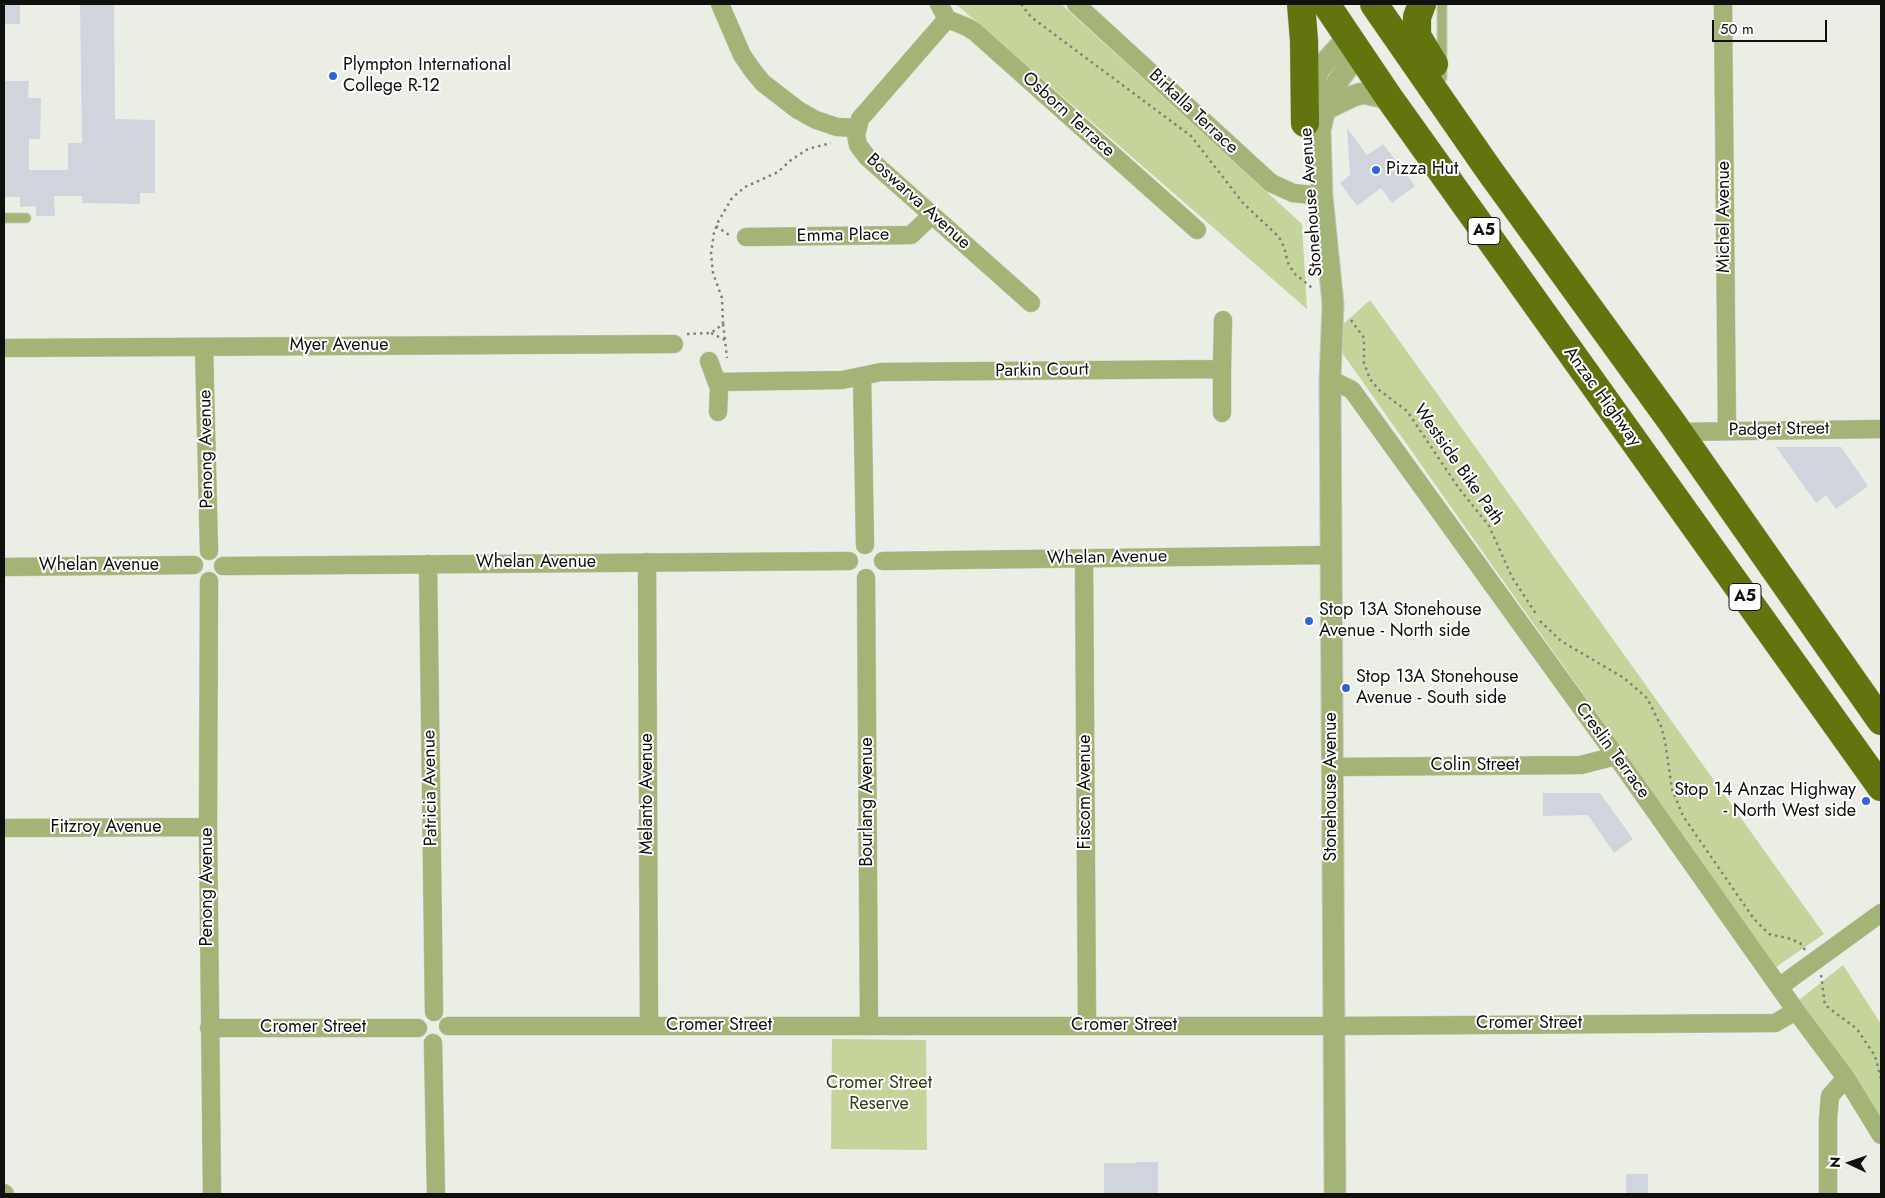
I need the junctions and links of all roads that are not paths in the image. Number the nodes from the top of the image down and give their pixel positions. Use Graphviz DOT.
graph roads {
  1 [pos="720,4"];
  2 [pos="1076,4"];
  3 [pos="1301,4"];
  4 [pos="1326,4"];
  5 [pos="1422,4"];
  6 [pos="1442,4"];
  7 [pos="1723,4"];
  8 [pos="1382,8"];
  9 [pos="943,11"];
  10 [pos="1354,45"];
  11 [pos="1442,78"];
  12 [pos="1390,99"];
  13 [pos="1315,116"];
  14 [pos="857,128"];
  15 [pos="1489,170"];
  16 [pos="1315,196"];
  17 [pos="932,215"];
  18 [pos="4,218"];
  19 [pos="26,218"];
  20 [pos="1198,230"];
  21 [pos="746,237"];
  22 [pos="1030,303"];
  23 [pos="1222,320"];
  24 [pos="1609,336"];
  25 [pos="674,344"];
  26 [pos="204,347"];
  27 [pos="4,348"];
  28 [pos="1626,360"];
  29 [pos="709,361"];
  30 [pos="1577,362"];
  31 [pos="1222,369"];
  32 [pos="862,376"];
  33 [pos="1330,379"];
  34 [pos="717,382"];
  35 [pos="1610,407"];
  36 [pos="718,412"];
  37 [pos="1222,413"];
  38 [pos="1881,429"];
  39 [pos="1727,431"];
  40 [pos="1678,432"];
  41 [pos="865,545"];
  42 [pos="209,551"];
  43 [pos="1330,555"];
  44 [pos="1084,559"];
  45 [pos="849,561"];
  46 [pos="883,561"];
  47 [pos="646,562"];
  48 [pos="428,564"];
  49 [pos="194,566"];
  50 [pos="223,566"];
  51 [pos="4,567"];
  52 [pos="866,578"];
  53 [pos="209,581"];
  54 [pos="1881,721"];
  55 [pos="1616,756"];
  56 [pos="1332,767"];
  57 [pos="1881,787"];
  58 [pos="208,827"];
  59 [pos="4,828"];
  60 [pos="1881,913"];
  61 [pos="1779,987"];
  62 [pos="1796,1011"];
  63 [pos="434,1012"];
  64 [pos="448,1026"];
  65 [pos="649,1026"];
  66 [pos="869,1026"];
  67 [pos="1087,1026"];
  68 [pos="1333,1026"];
  69 [pos="209,1028"];
  70 [pos="418,1028"];
  71 [pos="433,1043"];
  72 [pos="1846,1078"];
  73 [pos="1881,1135"];
  74 [pos="212,1194"];
  75 [pos="436,1194"];
  76 [pos="1335,1194"];
  77 [pos="1828,1194"];
  1 -- 14 [label="street"];
  2 -- 16 [label="street, Birkalla Terrace"];
  3 -- 13 [label="highway"];
  4 -- 10 [label="highway, Anzac Highway / A5"];
  5 -- 11 [label="highway"];
  6 -- 11 [label="lane"];
  7 -- 39 [label="street, Michel Avenue"];
  8 -- 10 [label="highway"];
  8 -- 15 [label="highway, A5"];
  9 -- 14 [label="street"];
  9 -- 20 [label="street, Osborn Terrace"];
  10 -- 12 [label="highway, Anzac Highway / A5"];
  10 -- 13 [label="street, Stonehouse Avenue"];
  11 -- 15 [label="highway"];
  12 -- 13 [label="street"];
  12 -- 30 [label="highway, Anzac Highway / A5"];
  13 -- 16 [label="street, Stonehouse Avenue"];
  14 -- 17 [label="street, Boswarva Avenue"];
  15 -- 24 [label="highway, A5"];
  16 -- 33 [label="street, Stonehouse Avenue"];
  17 -- 21 [label="street, Emma Place"];
  17 -- 22 [label="street, Boswarva Avenue"];
  18 -- 19 [label="lane"];
  23 -- 31 [label="street"];
  24 -- 28 [label="highway, A5"];
  24 -- 30 [label="highway"];
  25 -- 26 [label="street, Myer Avenue"];
  26 -- 27 [label="street, Myer Avenue"];
  26 -- 42 [label="street, Penong Avenue"];
  28 -- 35 [label="highway"];
  28 -- 40 [label="highway, A5"];
  29 -- 34 [label="street"];
  30 -- 35 [label="highway, Anzac Highway / A5"];
  31 -- 32 [label="street, Parkin Court"];
  31 -- 37 [label="street"];
  32 -- 34 [label="street, Parkin Court"];
  32 -- 41 [label="street"];
  33 -- 43 [label="street, Stonehouse Avenue"];
  33 -- 55 [label="street, Creslin Terrace"];
  34 -- 36 [label="street"];
  35 -- 57 [label="highway, Anzac Highway / A5"];
  38 -- 39 [label="street, Padget Street"];
  39 -- 40 [label="street, Padget Street"];
  40 -- 54 [label="highway, A5"];
  41 -- 45 [label="street"];
  41 -- 46 [label="street"];
  42 -- 49 [label="street"];
  42 -- 50 [label="street"];
  43 -- 44 [label="street, Whelan Avenue"];
  43 -- 56 [label="street, Stonehouse Avenue"];
  44 -- 46 [label="street, Whelan Avenue"];
  44 -- 67 [label="street, Fiscom Avenue"];
  45 -- 47 [label="street, Whelan Avenue"];
  45 -- 52 [label="street"];
  46 -- 52 [label="street"];
  47 -- 48 [label="street, Whelan Avenue"];
  47 -- 65 [label="street, Melanto Avenue"];
  48 -- 50 [label="street, Whelan Avenue"];
  48 -- 63 [label="street, Patricia Avenue"];
  49 -- 51 [label="street, Whelan Avenue"];
  49 -- 53 [label="street"];
  50 -- 53 [label="street"];
  52 -- 66 [label="street, Bourlang Avenue"];
  53 -- 58 [label="street, Penong Avenue"];
  55 -- 56 [label="street, Colin Street"];
  55 -- 61 [label="street, Creslin Terrace"];
  56 -- 68 [label="street, Stonehouse Avenue"];
  58 -- 59 [label="street, Fitzroy Avenue"];
  58 -- 69 [label="street, Penong Avenue"];
  60 -- 61 [label="street"];
  61 -- 62 [label="street, Creslin Terrace"];
  62 -- 68 [label="street, Cromer Street"];
  62 -- 72 [label="street, Creslin Terrace"];
  63 -- 64 [label="street"];
  63 -- 70 [label="street"];
  64 -- 65 [label="street, Cromer Street"];
  64 -- 71 [label="street"];
  65 -- 66 [label="street, Cromer Street"];
  66 -- 67 [label="street, Cromer Street"];
  67 -- 68 [label="street, Cromer Street"];
  68 -- 76 [label="street, Stonehouse Avenue"];
  69 -- 70 [label="street, Cromer Street"];
  69 -- 74 [label="street, Penong Avenue"];
  70 -- 71 [label="street"];
  71 -- 75 [label="street"];
  72 -- 73 [label="street, Creslin Terrace"];
  72 -- 77 [label="street"];
}
